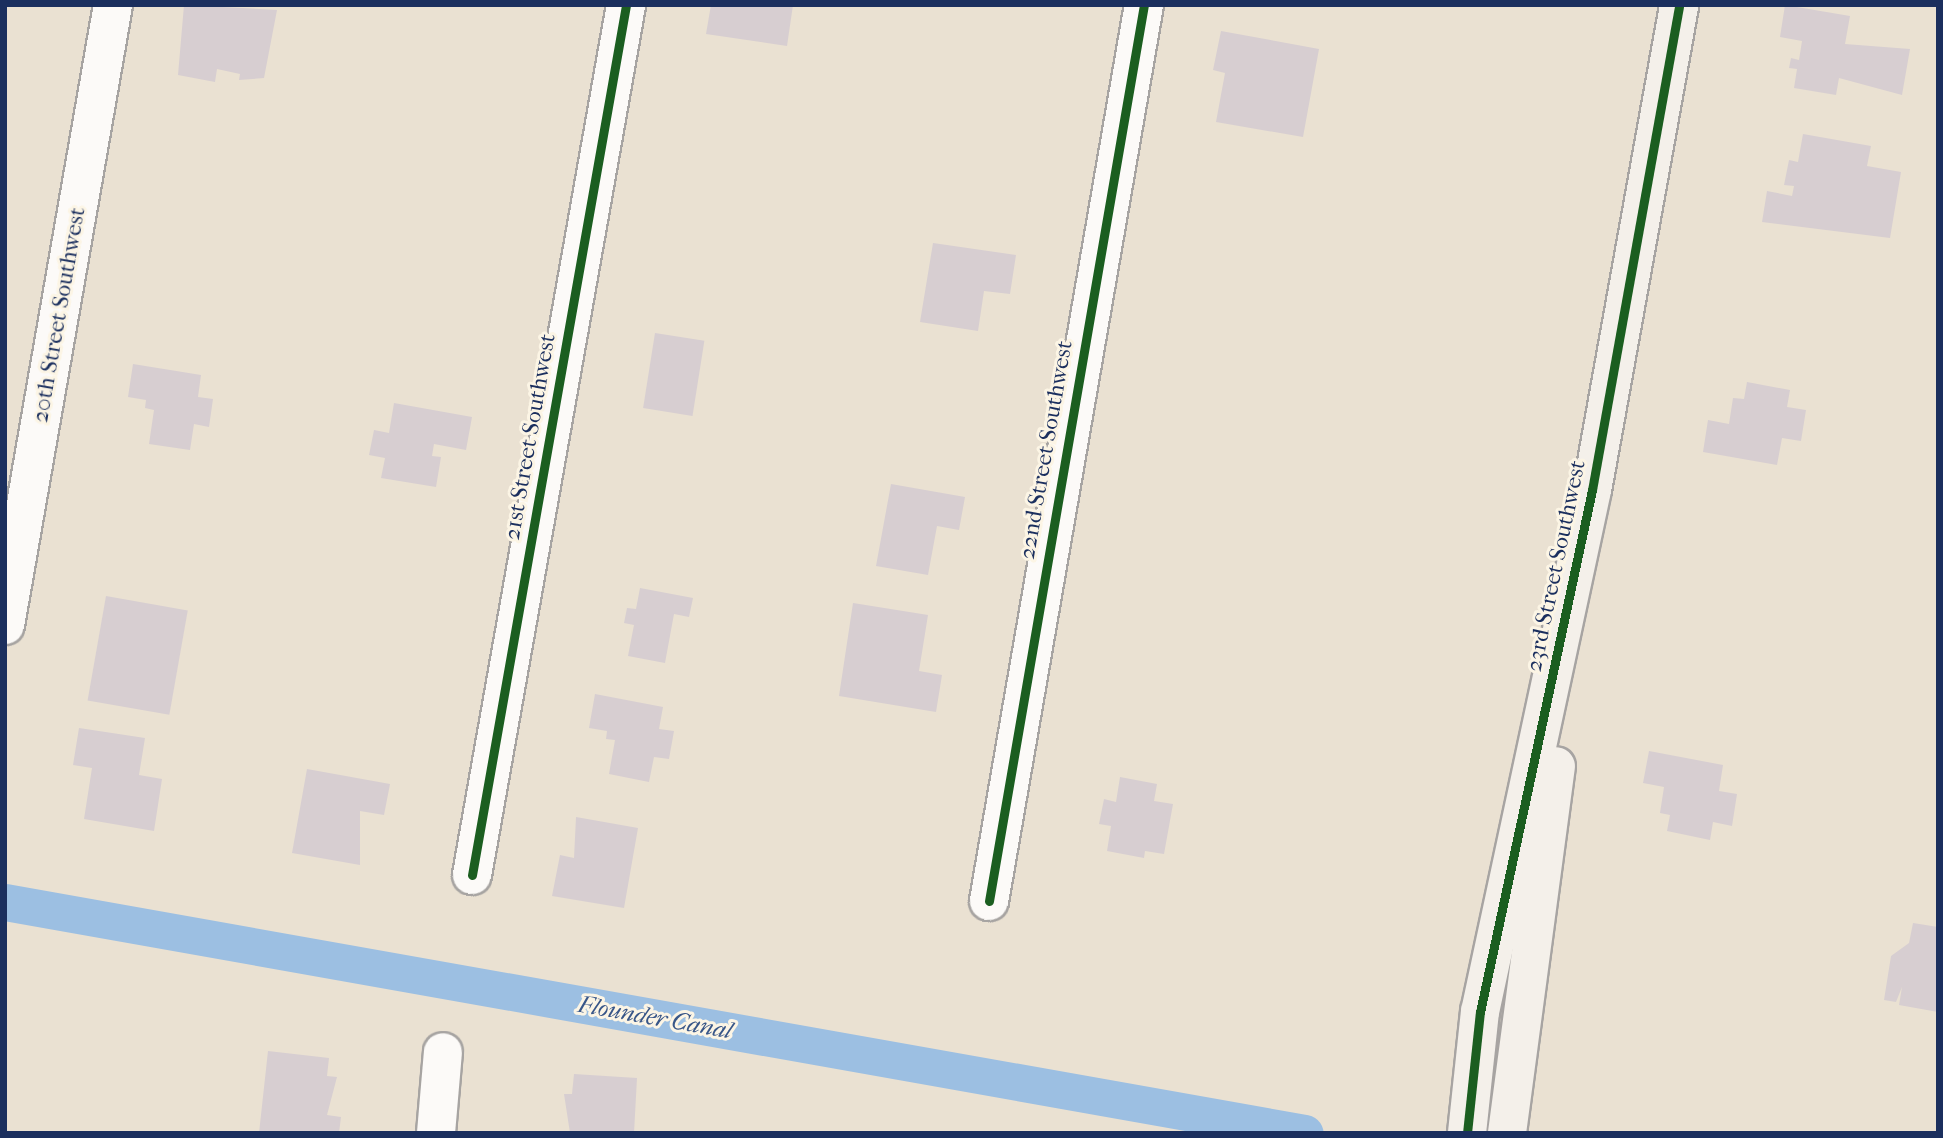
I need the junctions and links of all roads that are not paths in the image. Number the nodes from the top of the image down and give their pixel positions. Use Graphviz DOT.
graph roads {
  1 [pos="113,5"];
  2 [pos="626,5"];
  3 [pos="1144,5"];
  4 [pos="1679,5"];
  5 [pos="1592,490"];
  6 [pos="5,625"];
  7 [pos="472,875"];
  8 [pos="989,901"];
  9 [pos="443,1052"];
  10 [pos="436,1133"];
  11 [pos="1467,1133"];
  12 [pos="1507,1133"];
  1 -- 6 [label="street, 20th Street Southwest"];
  2 -- 7 [label="street, 21st Street Southwest"];
  3 -- 8 [label="street, 22nd Street Southwest"];
  4 -- 5 [label="street, 23rd Street Southwest"];
  5 -- 11 [label="street, 23rd Street Southwest"];
  5 -- 12 [label="street, 23rd Street Southwest"];
  9 -- 10 [label="street"];
}
